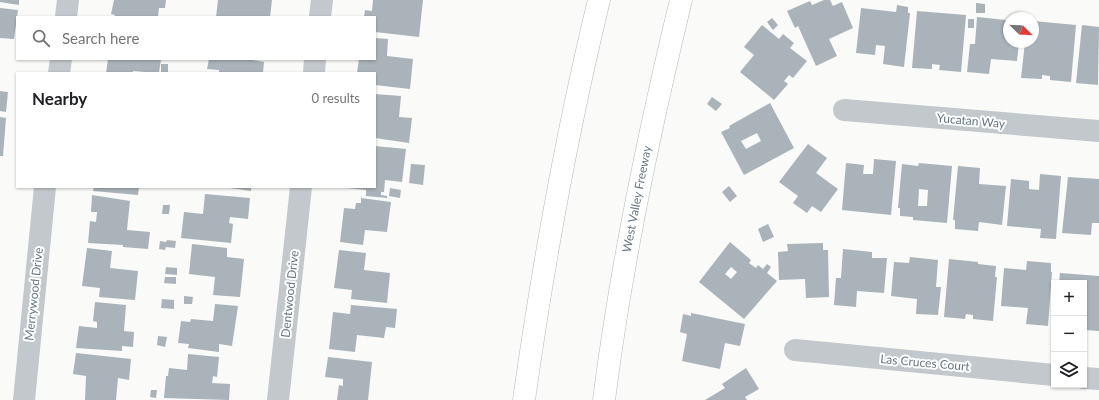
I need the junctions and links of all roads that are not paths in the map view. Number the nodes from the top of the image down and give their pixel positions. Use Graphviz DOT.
graph roads {
  1 [pos="68,0"];
  2 [pos="322,0"];
  3 [pos="599,0"];
  4 [pos="681,0"];
  5 [pos="66,16"];
  6 [pos="320,16"];
  7 [pos="61,60"];
  8 [pos="315,60"];
  9 [pos="59,72"];
  10 [pos="314,72"];
  11 [pos="844,110"];
  12 [pos="1099,132"];
  13 [pos="45,188"];
  14 [pos="301,188"];
  15 [pos="795,350"];
  16 [pos="1051,375"];
  17 [pos="1087,378"];
  18 [pos="1099,379"];
  19 [pos="24,400"];
  20 [pos="278,400"];
  21 [pos="524,400"];
  22 [pos="604,400"];
  1 -- 5 [label="street"];
  2 -- 6 [label="street"];
  3 -- 21 [label="highway"];
  4 -- 22 [label="highway, West Valley Freeway"];
  7 -- 9 [label="street"];
  8 -- 10 [label="street"];
  11 -- 12 [label="street, Yucatan Way"];
  13 -- 19 [label="street, Merrywood Drive"];
  14 -- 20 [label="street, Dentwood Drive"];
  15 -- 16 [label="street, Las Cruces Court"];
  17 -- 18 [label="street"];
}
